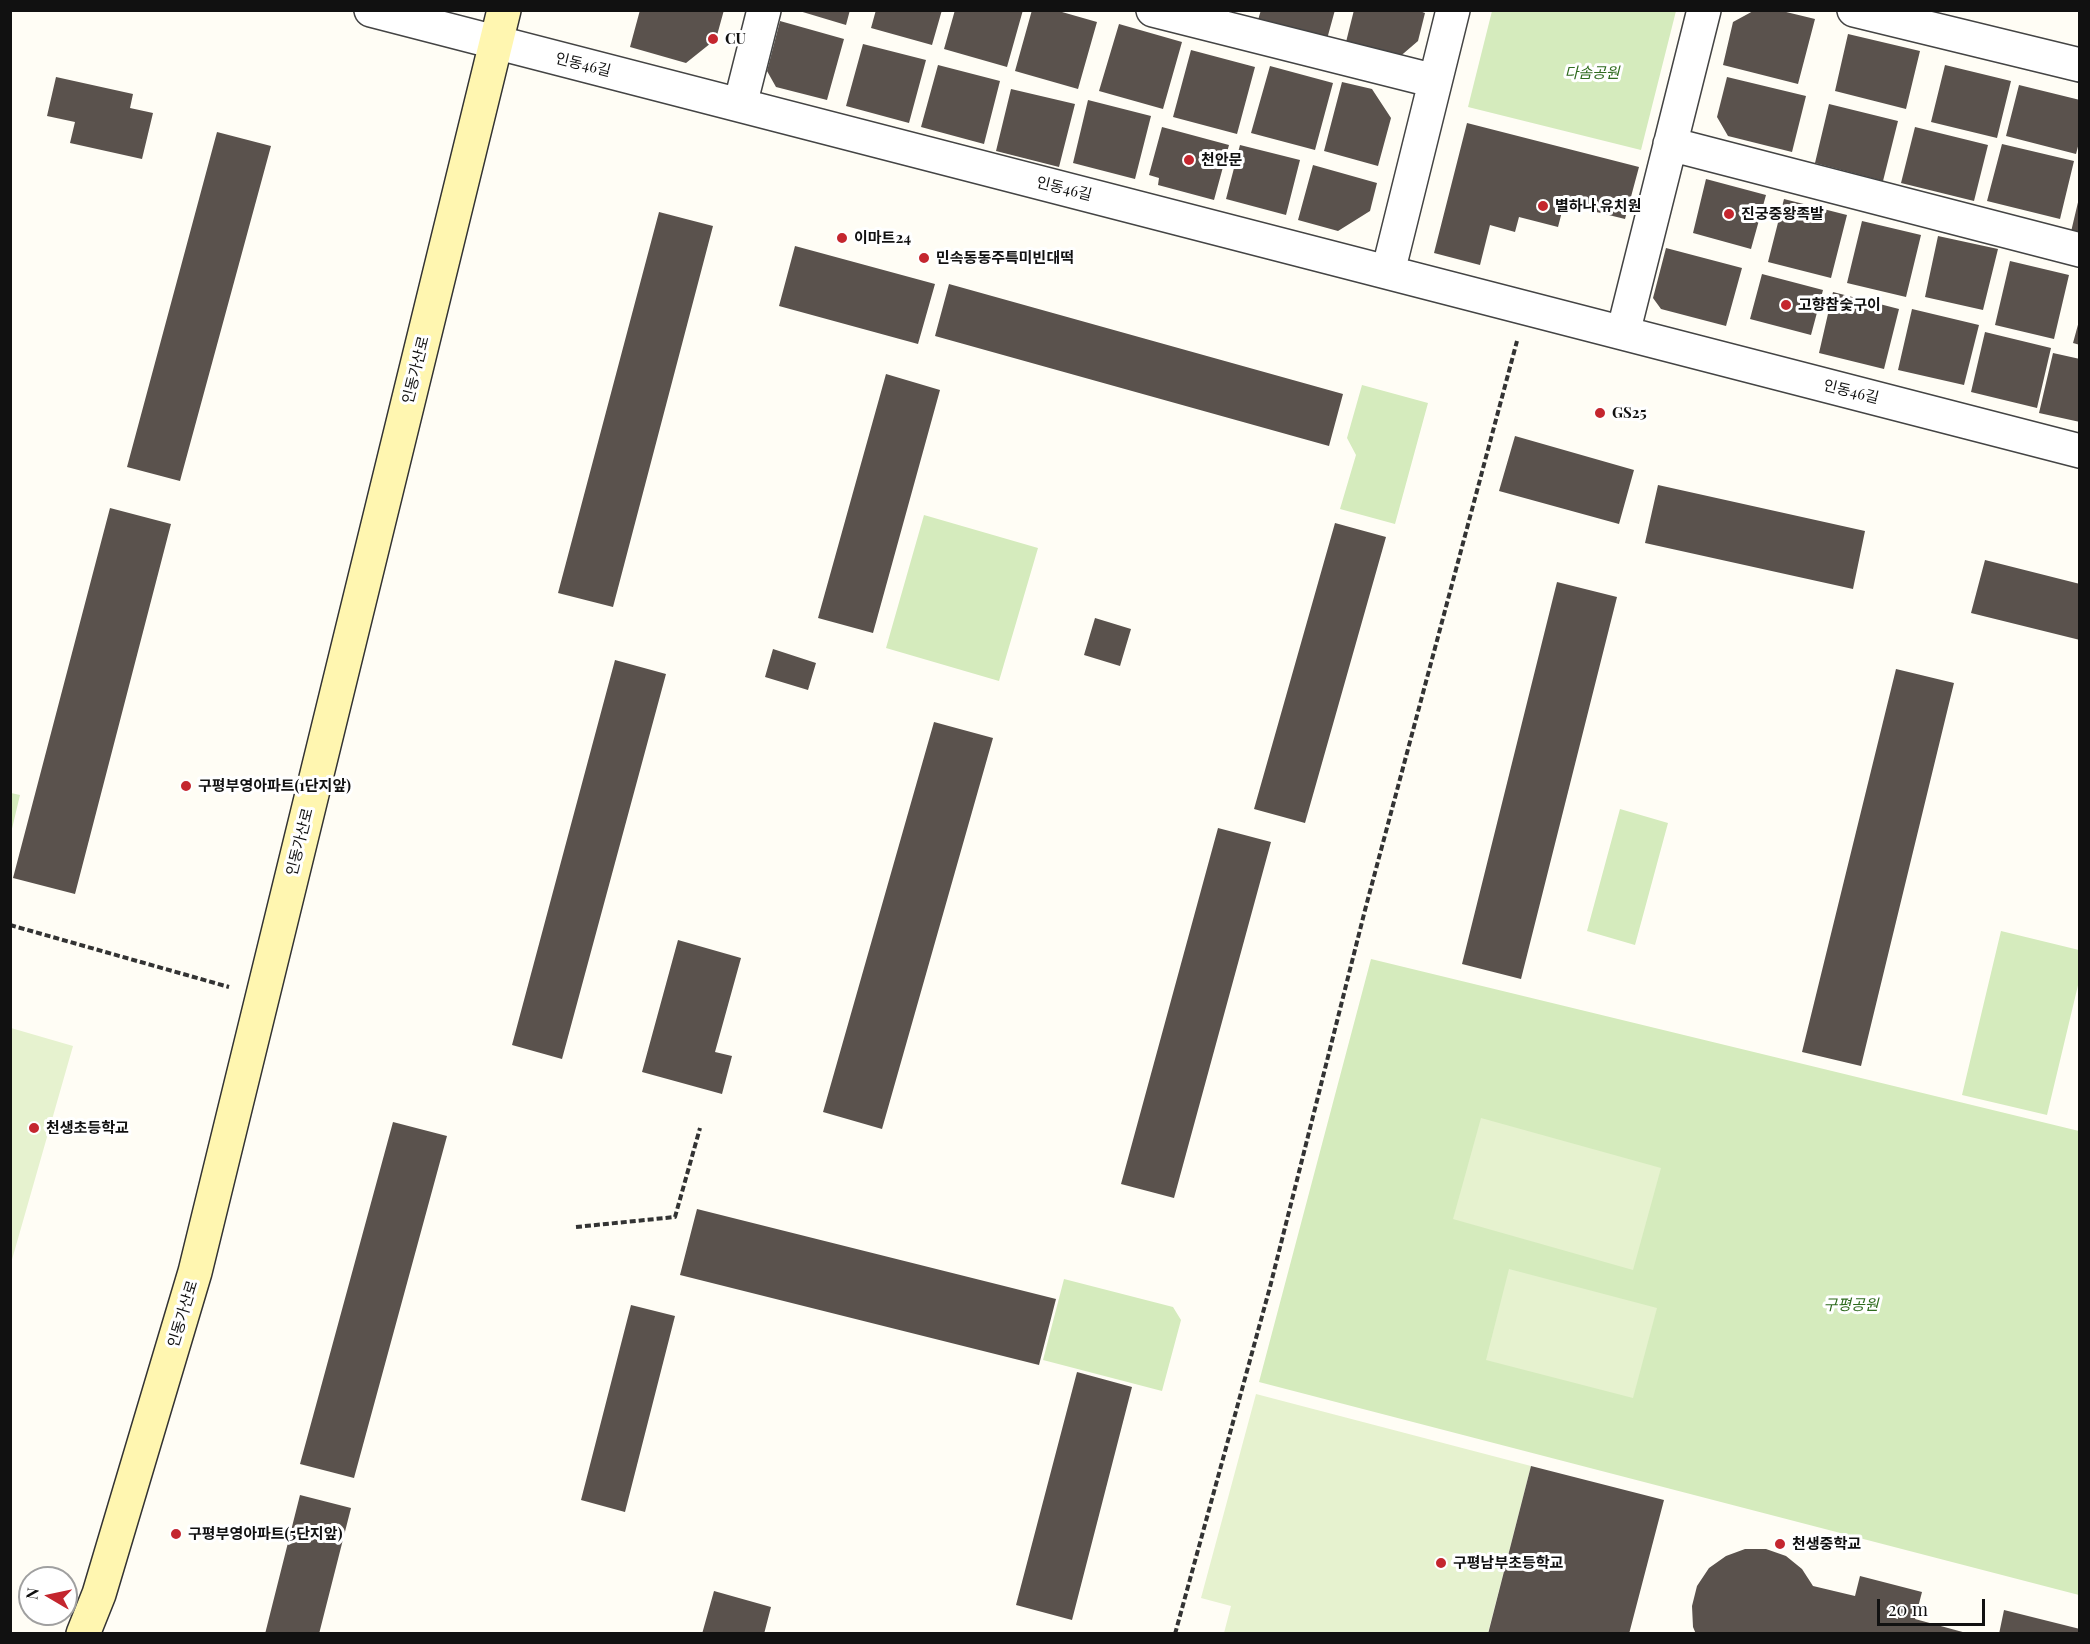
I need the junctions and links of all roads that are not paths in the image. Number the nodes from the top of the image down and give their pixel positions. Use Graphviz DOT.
graph roads {
  1 [pos="371,10"];
  2 [pos="504,10"];
  3 [pos="764,10"];
  4 [pos="1153,10"];
  5 [pos="1453,10"];
  6 [pos="1704,10"];
  7 [pos="1854,10"];
  8 [pos="496,42"];
  9 [pos="2079,65"];
  10 [pos="1435,81"];
  11 [pos="740,105"];
  12 [pos="1670,144"];
  13 [pos="2079,250"];
  14 [pos="1388,272"];
  15 [pos="1623,333"];
  16 [pos="2079,451"];
  17 [pos="83,1634"];
  1 -- 8 [label="street, 인동46길"];
  2 -- 8 [label="main road, 인동가산로"];
  3 -- 11 [label="street"];
  4 -- 10 [label="street"];
  5 -- 10 [label="street"];
  6 -- 12 [label="street"];
  7 -- 9 [label="street"];
  8 -- 11 [label="street, 인동46길"];
  8 -- 17 [label="main road, 인동가산로"];
  10 -- 14 [label="street"];
  11 -- 14 [label="street, 인동46길"];
  12 -- 13 [label="street"];
  12 -- 15 [label="street"];
  14 -- 15 [label="street, 인동46길"];
  15 -- 16 [label="street, 인동46길"];
}
